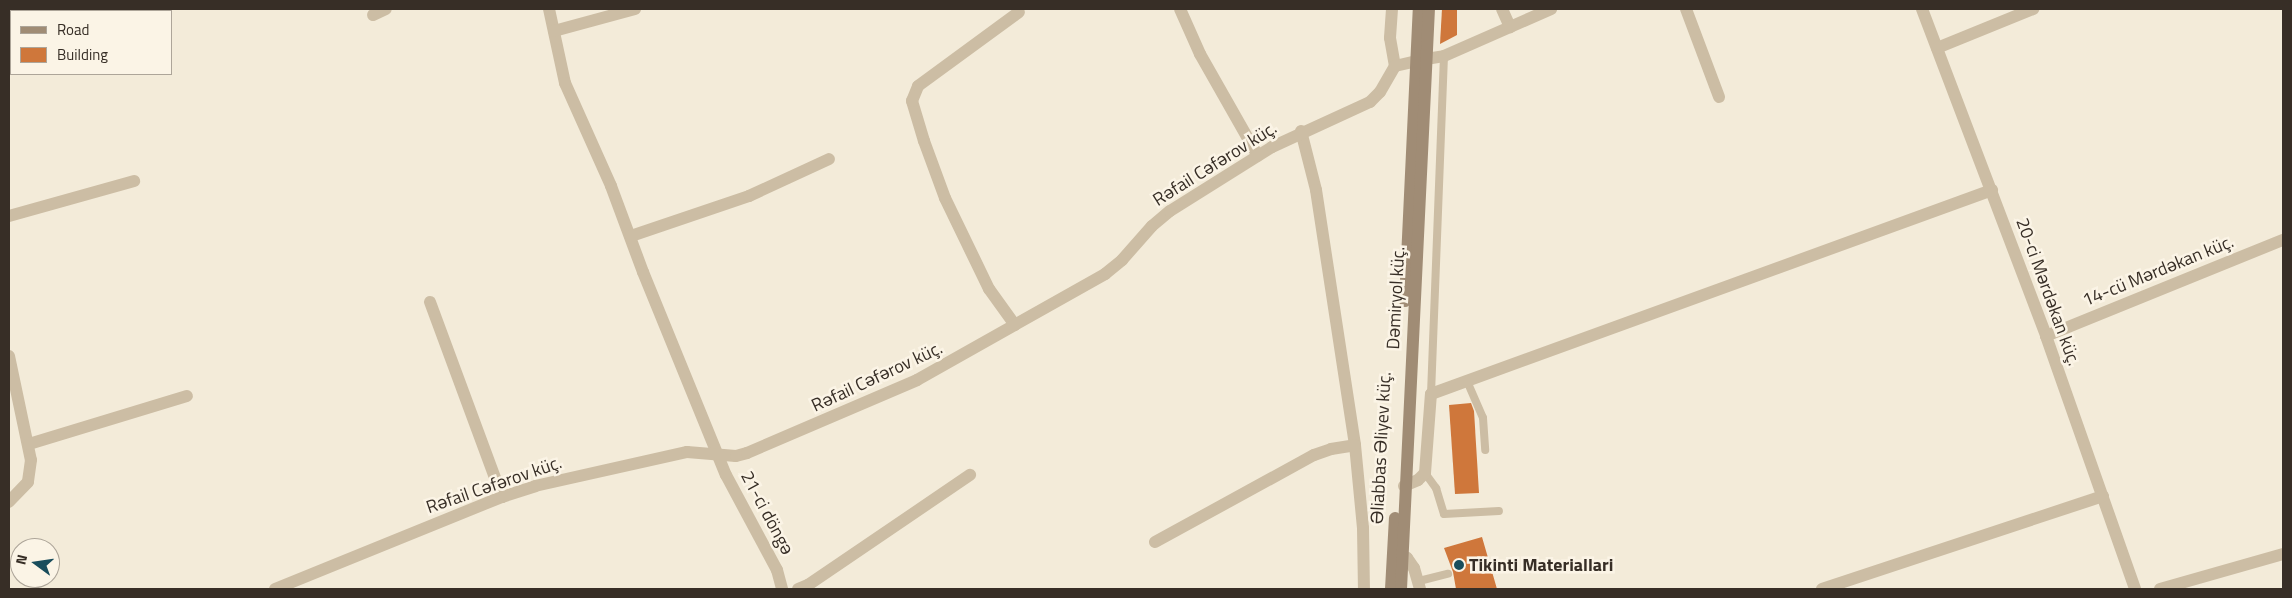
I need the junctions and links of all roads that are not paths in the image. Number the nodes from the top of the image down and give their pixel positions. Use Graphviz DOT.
graph roads {
  1 [pos="386,9"];
  2 [pos="549,9"];
  3 [pos="635,9"];
  4 [pos="1180,9"];
  5 [pos="1392,9"];
  6 [pos="1419,9"];
  7 [pos="1429,9"];
  8 [pos="1502,9"];
  9 [pos="1551,9"];
  10 [pos="1686,9"];
  11 [pos="1922,9"];
  12 [pos="2033,9"];
  13 [pos="1019,12"];
  14 [pos="373,15"];
  15 [pos="1510,27"];
  16 [pos="554,31"];
  17 [pos="1937,48"];
  18 [pos="1444,56"];
  19 [pos="1421,60"];
  20 [pos="1395,66"];
  21 [pos="1718,97"];
  22 [pos="1301,131"];
  23 [pos="1258,156"];
  24 [pos="829,159"];
  25 [pos="134,181"];
  26 [pos="1992,190"];
  27 [pos="9,216"];
  28 [pos="630,236"];
  29 [pos="2283,240"];
  30 [pos="430,302"];
  31 [pos="1015,325"];
  32 [pos="2046,336"];
  33 [pos="9,356"];
  34 [pos="1467,381"];
  35 [pos="1431,394"];
  36 [pos="187,396"];
  37 [pos="29,444"];
  38 [pos="1356,445"];
  39 [pos="1485,450"];
  40 [pos="718,454"];
  41 [pos="1425,473"];
  42 [pos="970,475"];
  43 [pos="1404,486"];
  44 [pos="2103,496"];
  45 [pos="502,497"];
  46 [pos="9,502"];
  47 [pos="1499,511"];
  48 [pos="1155,542"];
  49 [pos="2283,554"];
  50 [pos="1402,555"];
  51 [pos="1448,574"];
  52 [pos="1419,585"];
  53 [pos="275,589"];
  54 [pos="782,589"];
  55 [pos="798,589"];
  56 [pos="1364,589"];
  57 [pos="1391,589"];
  58 [pos="1401,589"];
  59 [pos="1822,589"];
  60 [pos="2136,589"];
  61 [pos="2160,589"];
  1 -- 14 [label="street"];
  2 -- 16 [label="street, 21-ci döngə"];
  3 -- 16 [label="street"];
  4 -- 23 [label="street"];
  5 -- 20 [label="street"];
  6 -- 19 [label="main road, Əliabbas Əliyev küç."];
  7 -- 19 [label="main road, Dəmiryol küç."];
  8 -- 15 [label="street"];
  9 -- 15 [label="street"];
  10 -- 21 [label="street"];
  11 -- 17 [label="street, 20-ci Mərdəkan küç."];
  12 -- 17 [label="street"];
  13 -- 31 [label="street"];
  15 -- 18 [label="street"];
  16 -- 28 [label="street, 21-ci döngə"];
  17 -- 26 [label="street, 20-ci Mərdəkan küç."];
  18 -- 19 [label="street"];
  18 -- 35 [label="lane"];
  19 -- 20 [label="street"];
  19 -- 43 [label="main road, Dəmiryol küç."];
  19 -- 57 [label="main road, Əliabbas Əliyev küç."];
  20 -- 22 [label="street, Rəfail Cəfərov küç."];
  22 -- 23 [label="street, Rəfail Cəfərov küç."];
  22 -- 38 [label="street"];
  23 -- 31 [label="street, Rəfail Cəfərov küç."];
  24 -- 28 [label="street"];
  25 -- 27 [label="street"];
  26 -- 32 [label="street, 20-ci Mərdəkan küç."];
  26 -- 34 [label="street"];
  28 -- 40 [label="street, 21-ci döngə"];
  29 -- 32 [label="street, 14-cü Mərdəkan küç."];
  30 -- 45 [label="street"];
  31 -- 40 [label="street, Rəfail Cəfərov küç."];
  32 -- 44 [label="street, 20-ci Mərdəkan küç."];
  33 -- 37 [label="street"];
  34 -- 35 [label="street"];
  34 -- 39 [label="lane"];
  35 -- 41 [label="street"];
  36 -- 37 [label="street"];
  37 -- 46 [label="street"];
  38 -- 48 [label="street"];
  38 -- 56 [label="street"];
  40 -- 45 [label="street, Rəfail Cəfərov küç."];
  40 -- 54 [label="street, 21-ci döngə"];
  41 -- 43 [label="street"];
  41 -- 47 [label="lane"];
  42 -- 55 [label="street"];
  43 -- 50 [label="main road, Dəmiryol küç."];
  44 -- 59 [label="street"];
  44 -- 60 [label="street, 20-ci Mərdəkan küç."];
  45 -- 53 [label="street, Rəfail Cəfərov küç."];
  49 -- 61 [label="street"];
  50 -- 52 [label="street"];
  50 -- 58 [label="main road, Dəmiryol küç."];
  51 -- 52 [label="lane"];
}
